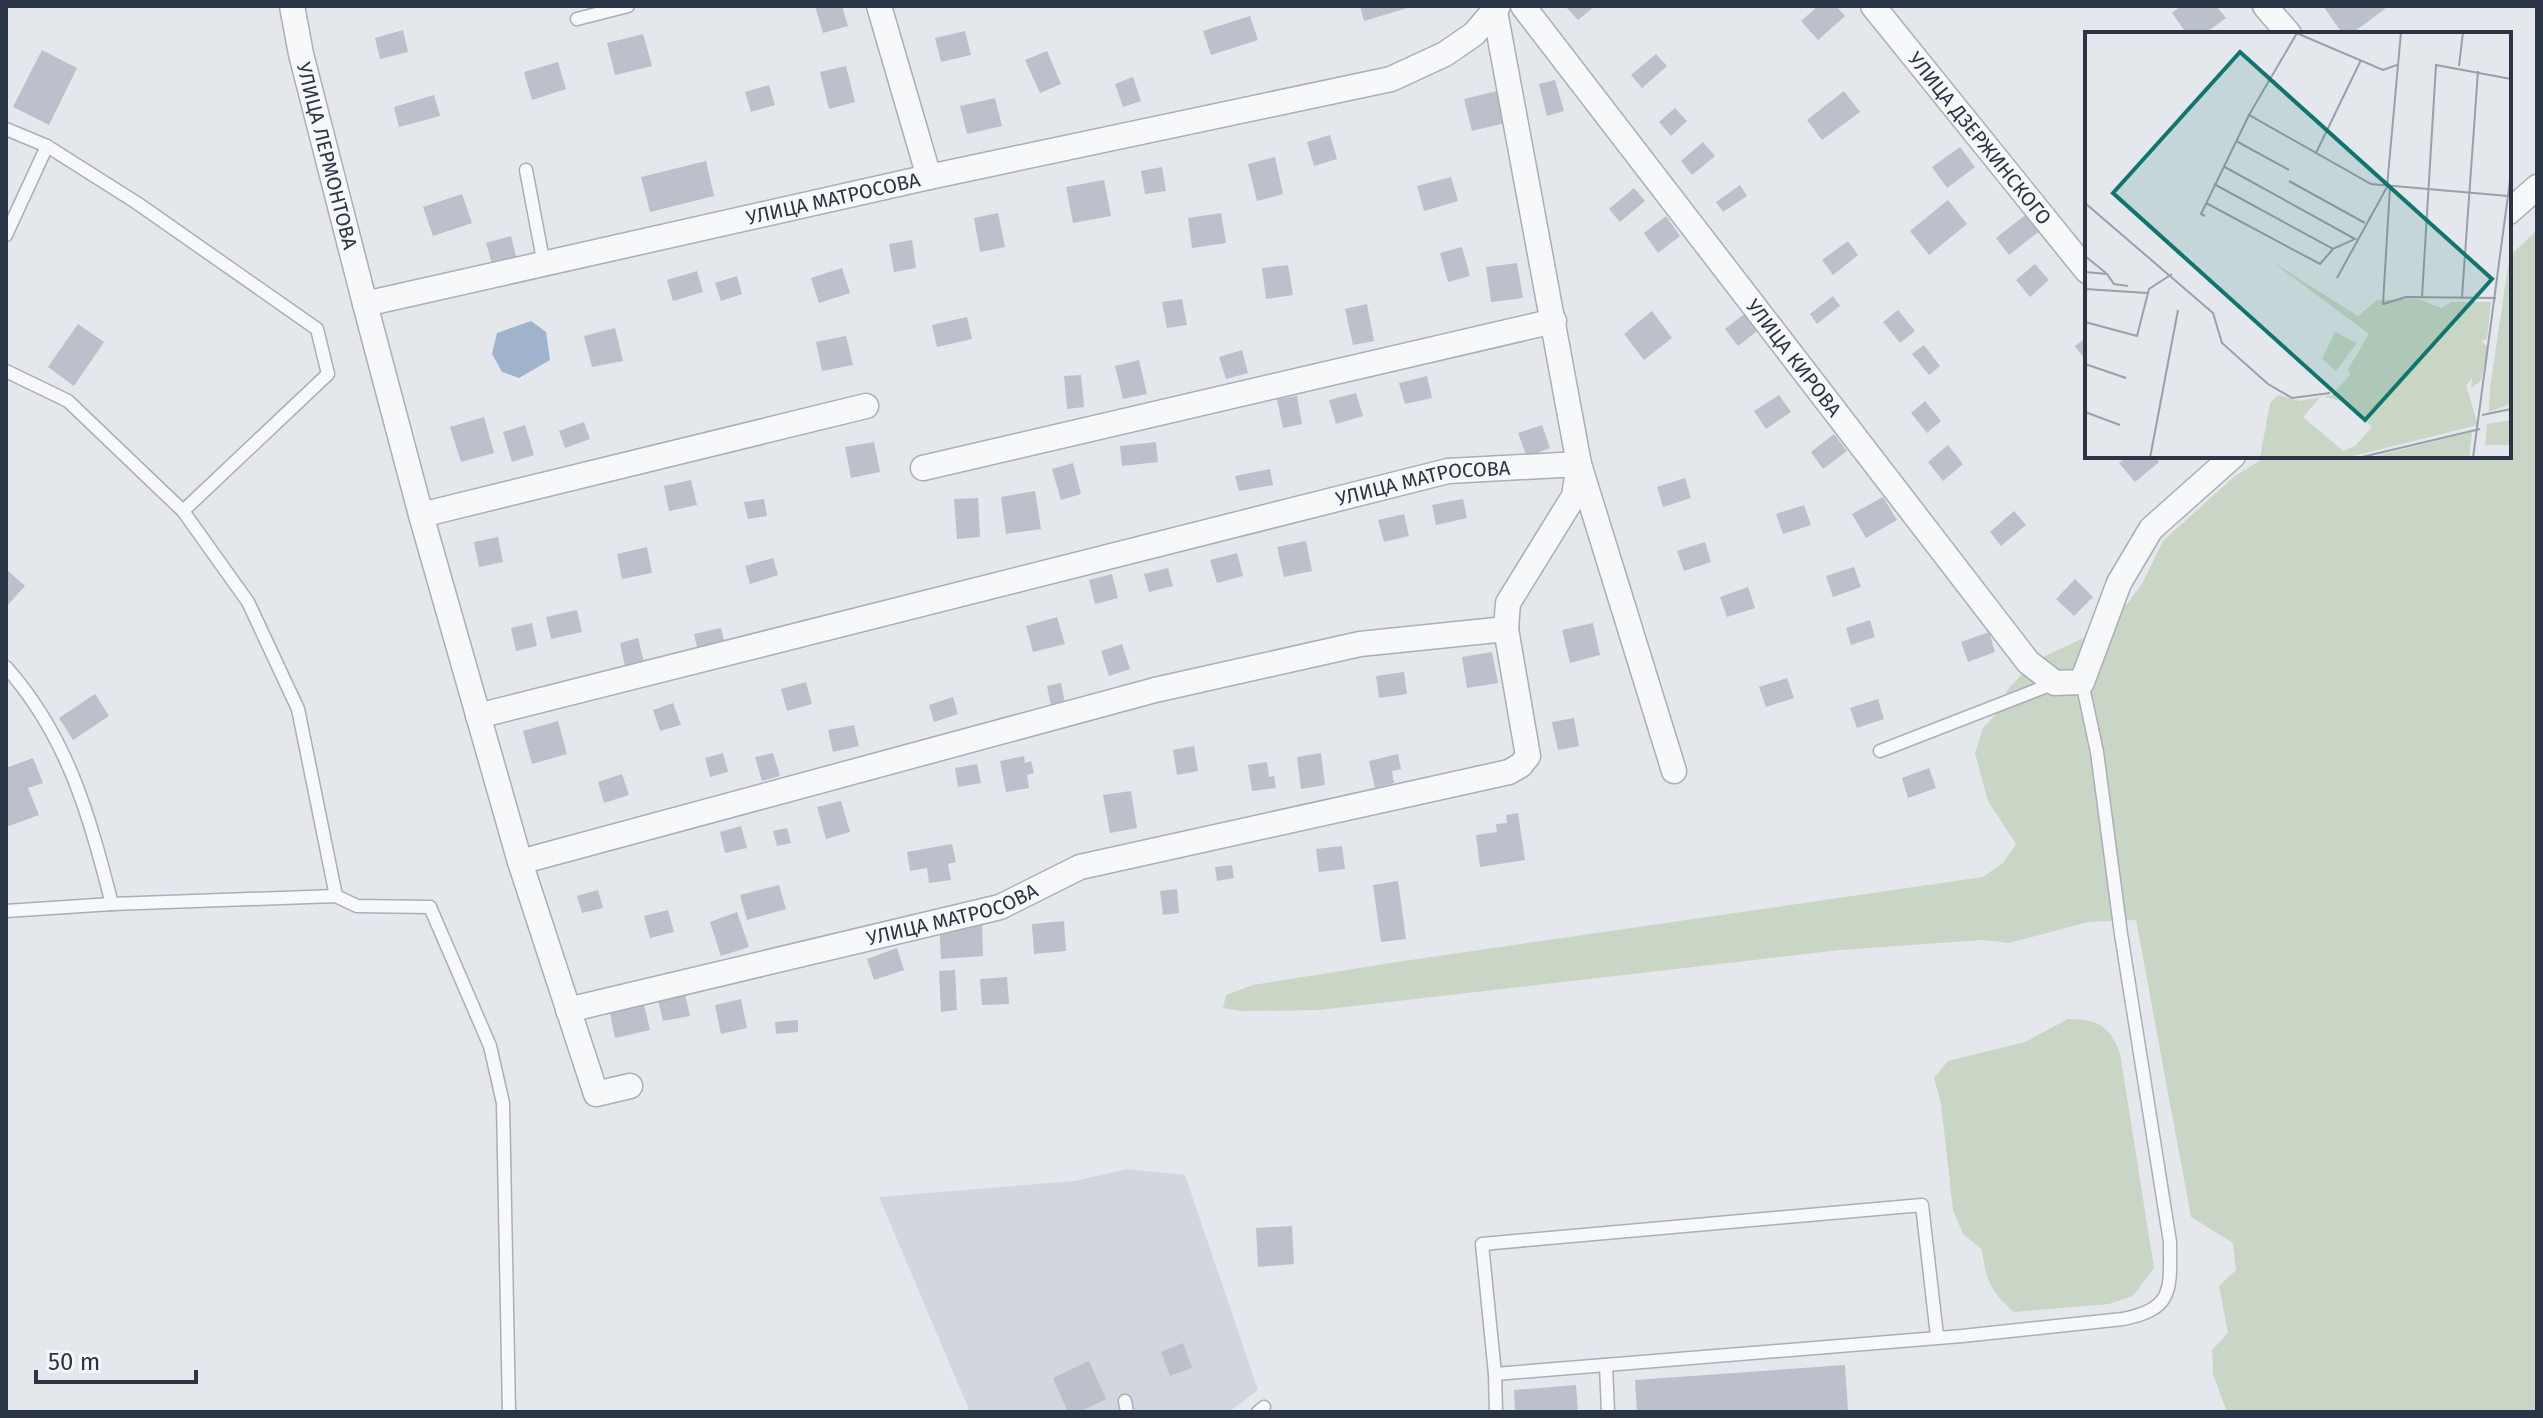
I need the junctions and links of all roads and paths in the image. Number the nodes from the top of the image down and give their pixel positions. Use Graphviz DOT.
graph roads {
  1 [pos="292,6"];
  2 [pos="628,6"];
  3 [pos="879,6"];
  4 [pos="1523,6"];
  5 [pos="1873,6"];
  6 [pos="2265,6"];
  7 [pos="1496,7"];
  8 [pos="577,19"];
  9 [pos="2287,32"];
  10 [pos="6,129"];
  11 [pos="47,146"];
  12 [pos="526,170"];
  13 [pos="929,177"];
  14 [pos="2537,187"];
  15 [pos="2511,210"];
  16 [pos="6,235"];
  17 [pos="544,265"];
  18 [pos="2085,269"];
  19 [pos="365,304"];
  20 [pos="1554,321"];
  21 [pos="6,371"];
  22 [pos="866,406"];
  23 [pos="2231,458"];
  24 [pos="1579,464"];
  25 [pos="923,468"];
  26 [pos="183,511"];
  27 [pos="421,515"];
  28 [pos="1506,629"];
  29 [pos="6,667"];
  30 [pos="2082,682"];
  31 [pos="2055,683"];
  32 [pos="478,716"];
  33 [pos="1880,751"];
  34 [pos="1674,771"];
  35 [pos="520,862"];
  36 [pos="336,896"];
  37 [pos="112,904"];
  38 [pos="6,911"];
  39 [pos="568,1010"];
  40 [pos="630,1086"];
  41 [pos="1937,1336"];
  42 [pos="1606,1365"];
  43 [pos="1495,1374"];
  44 [pos="509,1412"];
  45 [pos="1496,1412"];
  46 [pos="1608,1412"];
  1 -- 19 [label="street, УЛИЦА ЛЕРМОНТОВА"];
  2 -- 8 [label="lane"];
  3 -- 13 [label="street"];
  4 -- 31 [label="street, УЛИЦА КИРОВА"];
  5 -- 18 [label="street, УЛИЦА ДЗЕРЖИНСКОГО"];
  6 -- 9 [label="street"];
  7 -- 13 [label="street, УЛИЦА МАТРОСОВА"];
  7 -- 20 [label="street, УЛИЦА МАТРОСОВА"];
  10 -- 11 [label="lane"];
  11 -- 16 [label="lane"];
  11 -- 26 [label="lane"];
  12 -- 17 [label="lane"];
  13 -- 17 [label="street, УЛИЦА МАТРОСОВА"];
  14 -- 15 [label="street"];
  17 -- 19 [label="street, УЛИЦА МАТРОСОВА"];
  19 -- 27 [label="street"];
  20 -- 24 [label="street, УЛИЦА МАТРОСОВА"];
  20 -- 25 [label="street"];
  21 -- 26 [label="lane"];
  22 -- 27 [label="street"];
  23 -- 30 [label="street"];
  24 -- 28 [label="street, УЛИЦА МАТРОСОВА"];
  24 -- 32 [label="street, УЛИЦА МАТРОСОВА"];
  24 -- 34 [label="street, УЛИЦА МАТРОСОВА"];
  26 -- 36 [label="lane"];
  27 -- 32 [label="street"];
  28 -- 35 [label="street"];
  28 -- 39 [label="street, УЛИЦА МАТРОСОВА"];
  29 -- 37 [label="lane"];
  30 -- 31 [label="street"];
  30 -- 41 [label="lane"];
  31 -- 33 [label="lane"];
  32 -- 35 [label="street"];
  35 -- 39 [label="street"];
  36 -- 37 [label="lane"];
  36 -- 44 [label="lane"];
  37 -- 38 [label="lane"];
  39 -- 40 [label="street"];
  41 -- 42 [label="lane"];
  41 -- 43 [label="lane"];
  42 -- 43 [label="lane"];
  42 -- 46 [label="lane"];
  43 -- 45 [label="lane"];
}
